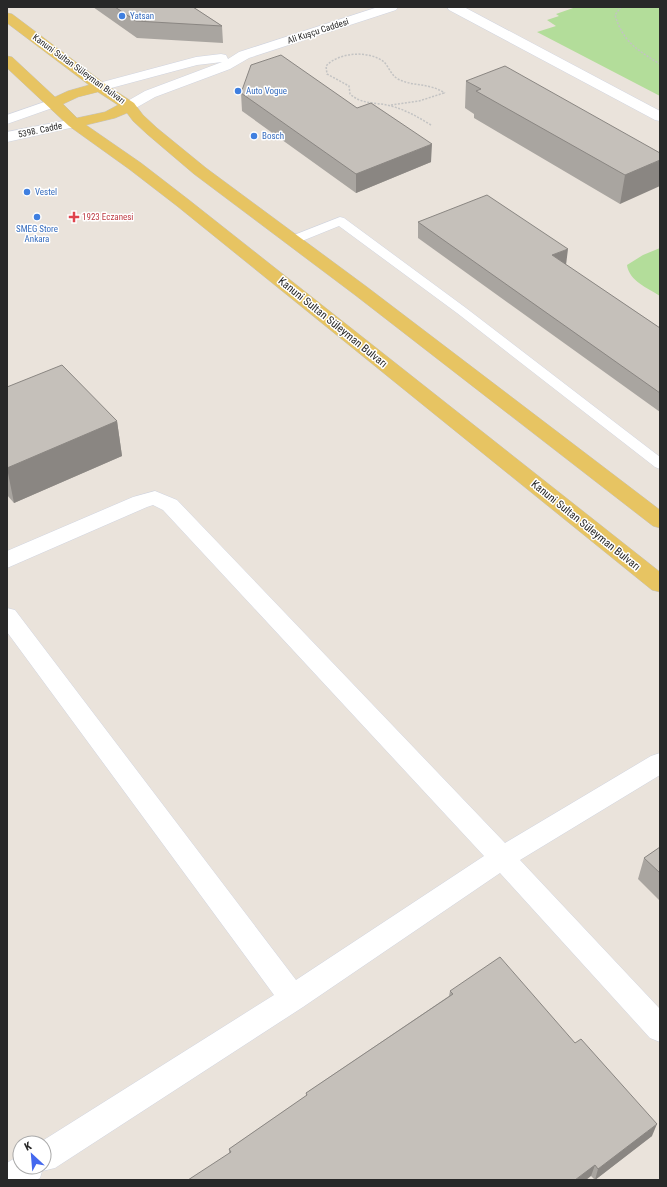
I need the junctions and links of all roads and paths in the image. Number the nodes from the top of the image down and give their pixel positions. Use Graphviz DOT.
graph roads {
  1 [pos="391,7"];
  2 [pos="454,7"];
  3 [pos="621,7"];
  4 [pos="7,17"];
  5 [pos="244,56"];
  6 [pos="7,60"];
  7 [pos="660,64"];
  8 [pos="100,86"];
  9 [pos="53,103"];
  10 [pos="388,105"];
  11 [pos="130,106"];
  12 [pos="660,117"];
  13 [pos="7,120"];
  14 [pos="74,123"];
  15 [pos="431,125"];
  16 [pos="7,137"];
  17 [pos="293,240"];
  18 [pos="660,464"];
  19 [pos="660,521"];
  20 [pos="7,560"];
  21 [pos="660,584"];
  22 [pos="7,616"];
  23 [pos="660,763"];
  24 [pos="502,858"];
  25 [pos="293,998"];
  26 [pos="660,1029"];
  27 [pos="52,1152"];
  1 -- 5 [label="street, Ali Kuşçu Caddesi"];
  2 -- 12 [label="street"];
  3 -- 7 [label="path"];
  4 -- 8 [label="main road, Kanuni Sultan Süleyman Bulvarı"];
  5 -- 8 [label="street, Ali Kuşçu Caddesi"];
  5 -- 11 [label="street, Ali Kuşçu Caddesi"];
  6 -- 9 [label="main road, Kanuni Sultan Süleyman Bulvarı"];
  8 -- 9 [label="main road"];
  8 -- 11 [label="main road, Kanuni Sultan Süleyman Bulvarı"];
  9 -- 13 [label="street, 5398. Cadde"];
  9 -- 14 [label="main road, Kanuni Sultan Süleyman Bulvarı"];
  10 -- 10 [label="path"];
  10 -- 15 [label="path"];
  11 -- 14 [label="main road"];
  11 -- 17 [label="main road, Kanuni Sultan Süleyman Bulvarı"];
  14 -- 16 [label="street, 5398. Cadde"];
  14 -- 21 [label="main road, Kanuni Sultan Süleyman Bulvarı"];
  17 -- 18 [label="lane"];
  17 -- 19 [label="main road, Kanuni Sultan Süleyman Bulvarı"];
  20 -- 24 [label="street"];
  22 -- 25 [label="street"];
  23 -- 24 [label="street"];
  24 -- 25 [label="street"];
  24 -- 26 [label="street"];
  25 -- 27 [label="street"];
}
